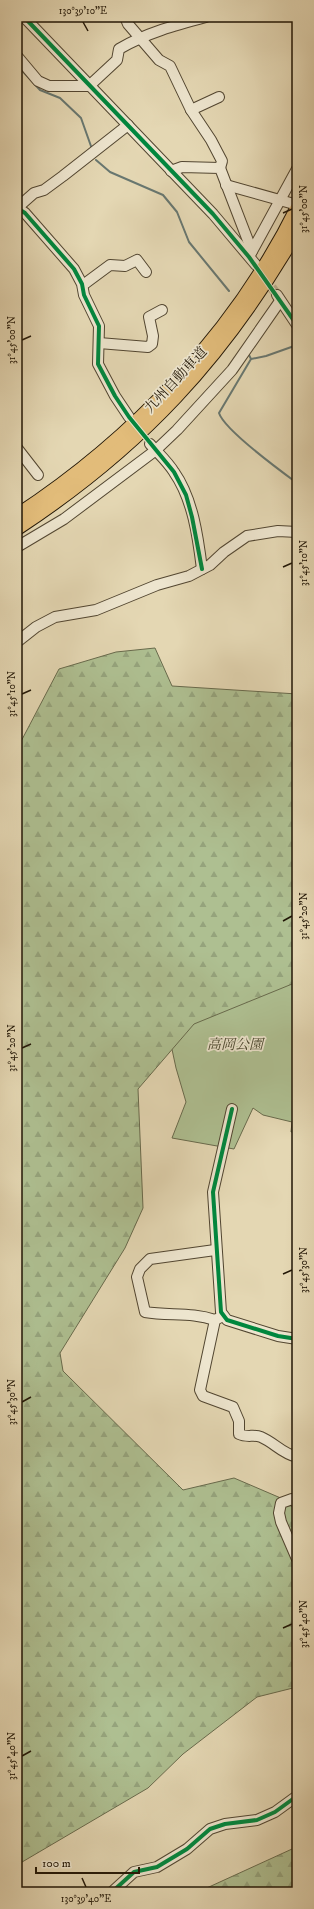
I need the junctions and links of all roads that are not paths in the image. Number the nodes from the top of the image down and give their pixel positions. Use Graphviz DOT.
graph roads {
  1 [pos="24,17"];
  2 [pos="125,17"];
  3 [pos="206,17"];
  4 [pos="141,38"];
  5 [pos="17,56"];
  6 [pos="89,86"];
  7 [pos="219,97"];
  8 [pos="191,110"];
  9 [pos="128,125"];
  10 [pos="220,168"];
  11 [pos="297,169"];
  12 [pos="172,170"];
  13 [pos="226,186"];
  14 [pos="282,200"];
  15 [pos="295,207"];
  16 [pos="17,208"];
  17 [pos="297,230"];
  18 [pos="251,254"];
  19 [pos="256,265"];
  20 [pos="146,272"];
  21 [pos="83,285"];
  22 [pos="162,310"];
  23 [pos="297,325"];
  24 [pos="98,343"];
  25 [pos="129,417"];
  26 [pos="153,447"];
  27 [pos="17,448"];
  28 [pos="38,475"];
  29 [pos="17,516"];
  30 [pos="17,528"];
  31 [pos="297,532"];
  32 [pos="17,547"];
  33 [pos="202,569"];
  34 [pos="17,642"];
  35 [pos="232,1109"];
  36 [pos="215,1250"];
  37 [pos="219,1318"];
  38 [pos="297,1339"];
  39 [pos="297,1457"];
  40 [pos="297,1503"];
  41 [pos="297,1559"];
  42 [pos="297,1796"];
  43 [pos="112,1892"];
  1 -- 6 [label="street"];
  2 -- 4 [label="street"];
  3 -- 4 [label="street"];
  4 -- 6 [label="street"];
  4 -- 8 [label="street"];
  5 -- 6 [label="street"];
  6 -- 9 [label="street"];
  7 -- 8 [label="street"];
  8 -- 10 [label="street"];
  9 -- 12 [label="street"];
  9 -- 16 [label="street"];
  10 -- 12 [label="street"];
  10 -- 13 [label="street"];
  11 -- 14 [label="street"];
  12 -- 18 [label="street"];
  13 -- 14 [label="street"];
  13 -- 18 [label="street"];
  14 -- 15 [label="street"];
  14 -- 18 [label="street"];
  15 -- 29 [label="highway, 九州自動車道"];
  16 -- 21 [label="street"];
  17 -- 30 [label="highway, 九州自動車道"];
  18 -- 19 [label="street"];
  20 -- 21 [label="street"];
  21 -- 24 [label="street"];
  22 -- 24 [label="street"];
  23 -- 26 [label="street"];
  24 -- 25 [label="street"];
  26 -- 32 [label="street"];
  26 -- 33 [label="street"];
  27 -- 28 [label="street"];
  31 -- 33 [label="street"];
  33 -- 34 [label="street"];
  35 -- 36 [label="street"];
  36 -- 37 [label="street"];
  36 -- 37 [label="street"];
  37 -- 38 [label="street"];
  37 -- 39 [label="street"];
  40 -- 41 [label="street"];
  42 -- 43 [label="street"];
}
